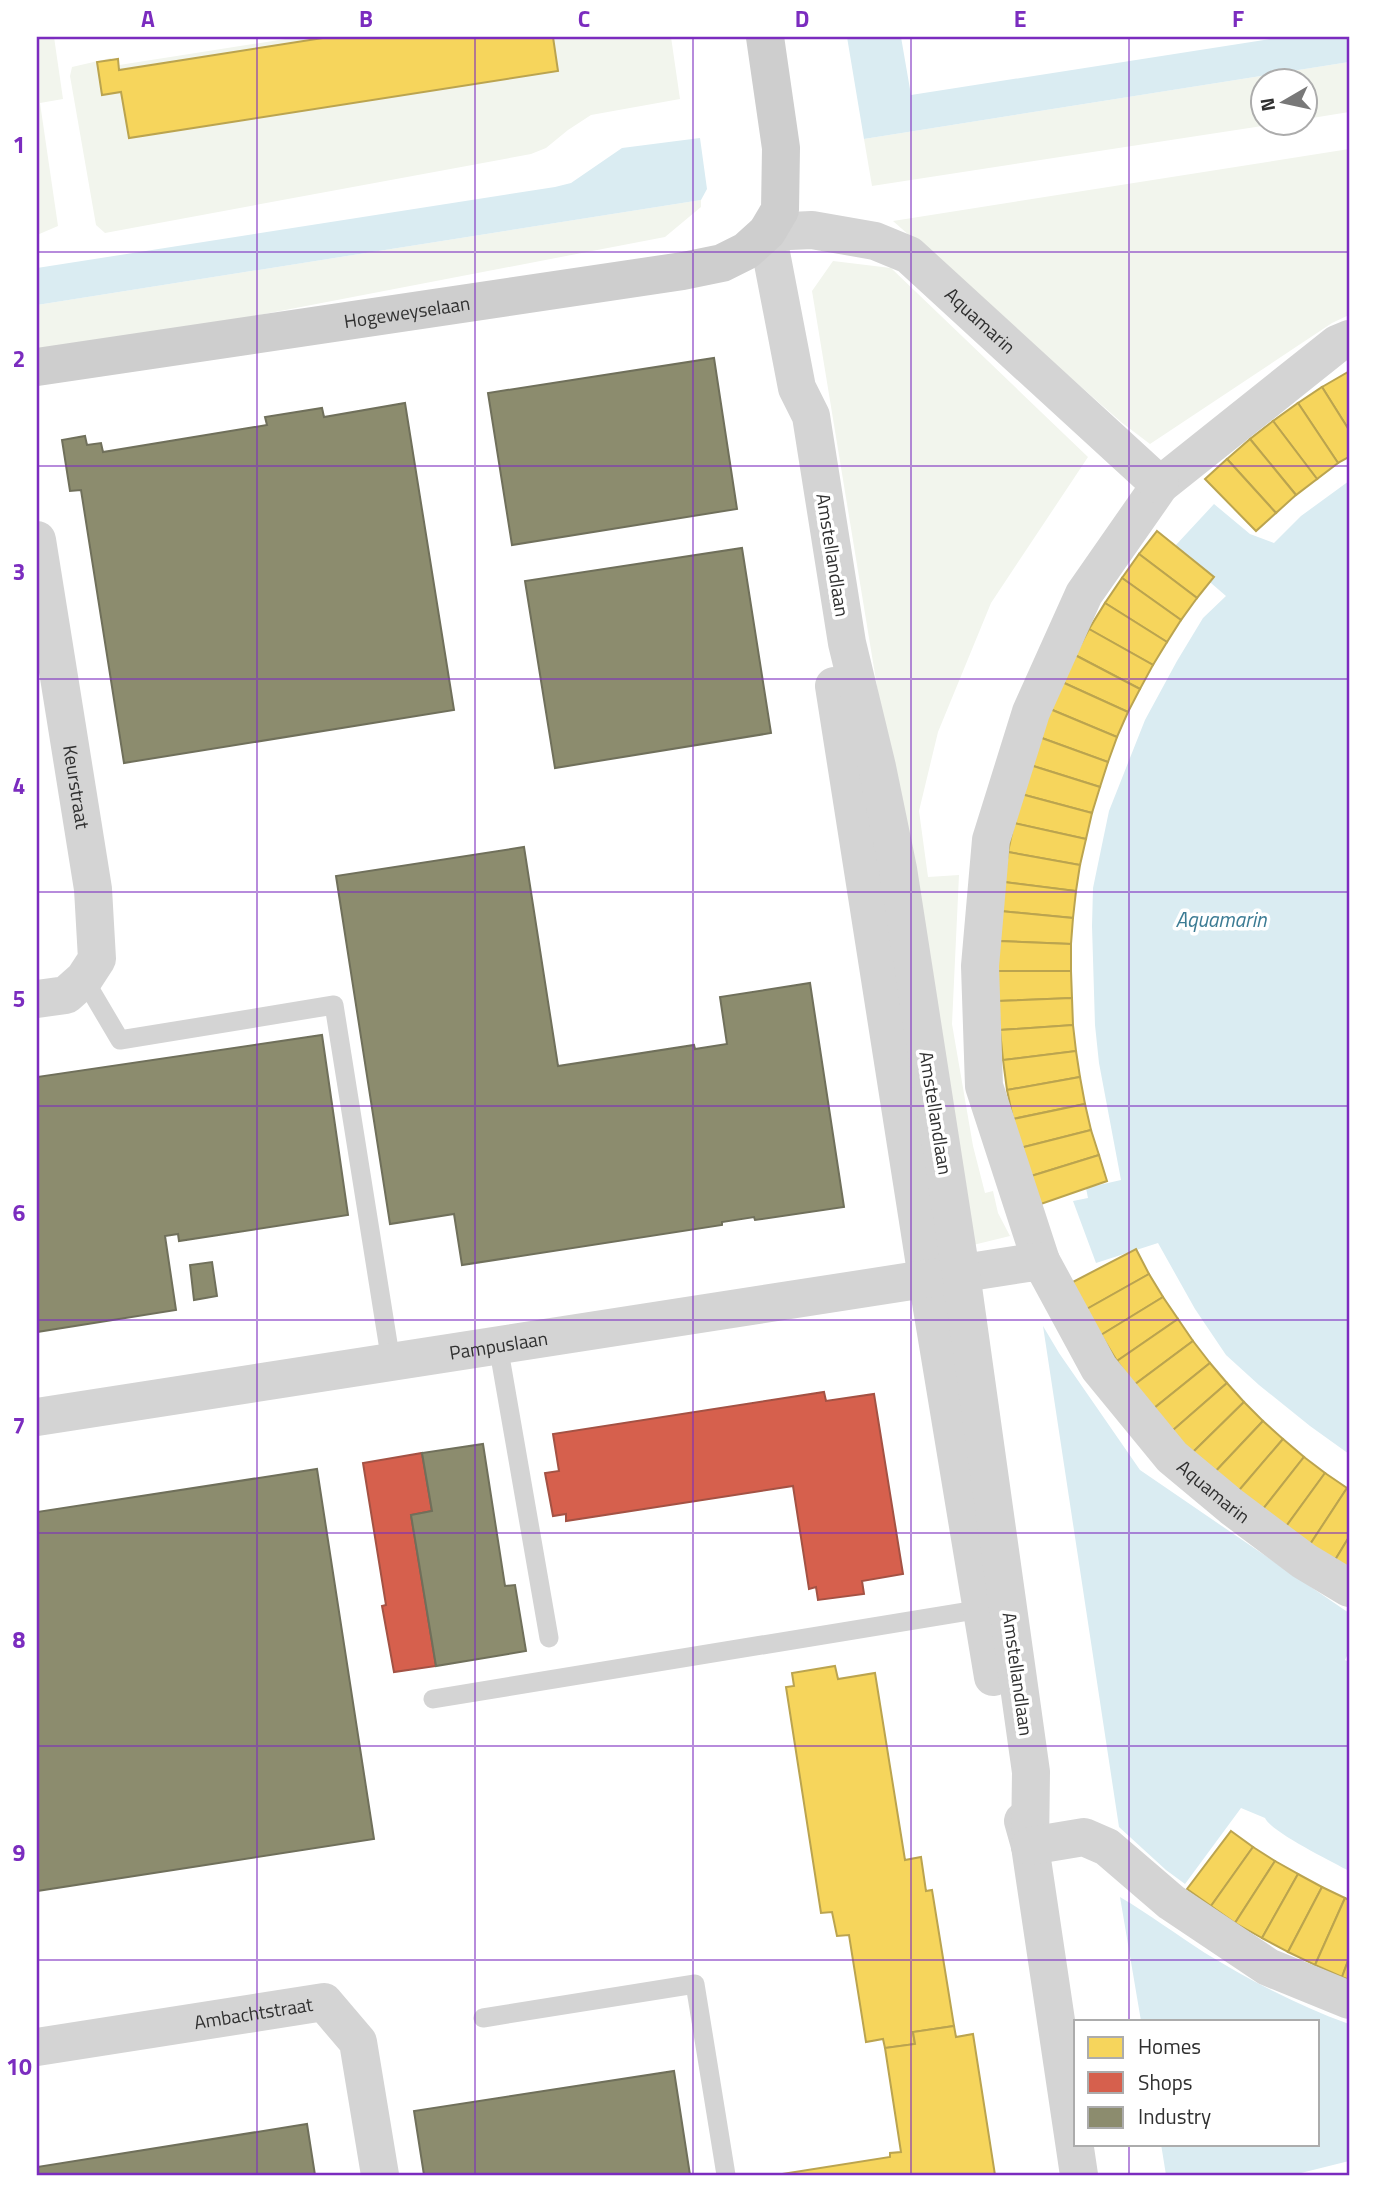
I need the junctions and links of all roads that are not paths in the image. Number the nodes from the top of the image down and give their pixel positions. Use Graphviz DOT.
graph roads {
  1 [pos="765,37"];
  2 [pos="767,232"];
  3 [pos="1349,339"];
  4 [pos="37,367"];
  5 [pos="1160,485"];
  6 [pos="37,540"];
  7 [pos="84,979"];
  8 [pos="37,999"];
  9 [pos="1041,1261"];
  10 [pos="944,1275"];
  11 [pos="498,1345"];
  12 [pos="391,1362"];
  13 [pos="37,1417"];
  14 [pos="1349,1588"];
  15 [pos="995,1607"];
  16 [pos="549,1638"];
  17 [pos="433,1699"];
  18 [pos="1030,1846"];
  19 [pos="1349,2000"];
  20 [pos="483,2018"];
  21 [pos="37,2047"];
  22 [pos="1074,2141"];
  23 [pos="1075,2146"];
  24 [pos="380,2175"];
  25 [pos="726,2175"];
  26 [pos="1079,2175"];
  1 -- 2 [label="main road"];
  2 -- 4 [label="main road, Hogeweyselaan"];
  2 -- 5 [label="street, Aquamarin"];
  2 -- 10 [label="street, Amstellandlaan"];
  3 -- 5 [label="street, Aquamarin"];
  5 -- 9 [label="street, Aquamarin"];
  6 -- 7 [label="street, Keurstraat"];
  7 -- 8 [label="street"];
  7 -- 12 [label="lane"];
  9 -- 10 [label="street"];
  9 -- 14 [label="street, Aquamarin"];
  10 -- 11 [label="street, Pampuslaan"];
  10 -- 15 [label="street, Amstellandlaan"];
  11 -- 12 [label="street, Pampuslaan"];
  11 -- 16 [label="lane"];
  12 -- 13 [label="street, Pampuslaan"];
  15 -- 17 [label="lane"];
  15 -- 18 [label="street, Amstellandlaan"];
  18 -- 19 [label="street"];
  18 -- 22 [label="street, Amstellandlaan"];
  20 -- 25 [label="lane"];
  21 -- 24 [label="street, Ambachtstraat"];
  23 -- 26 [label="street, Amstellandlaan"];
}
